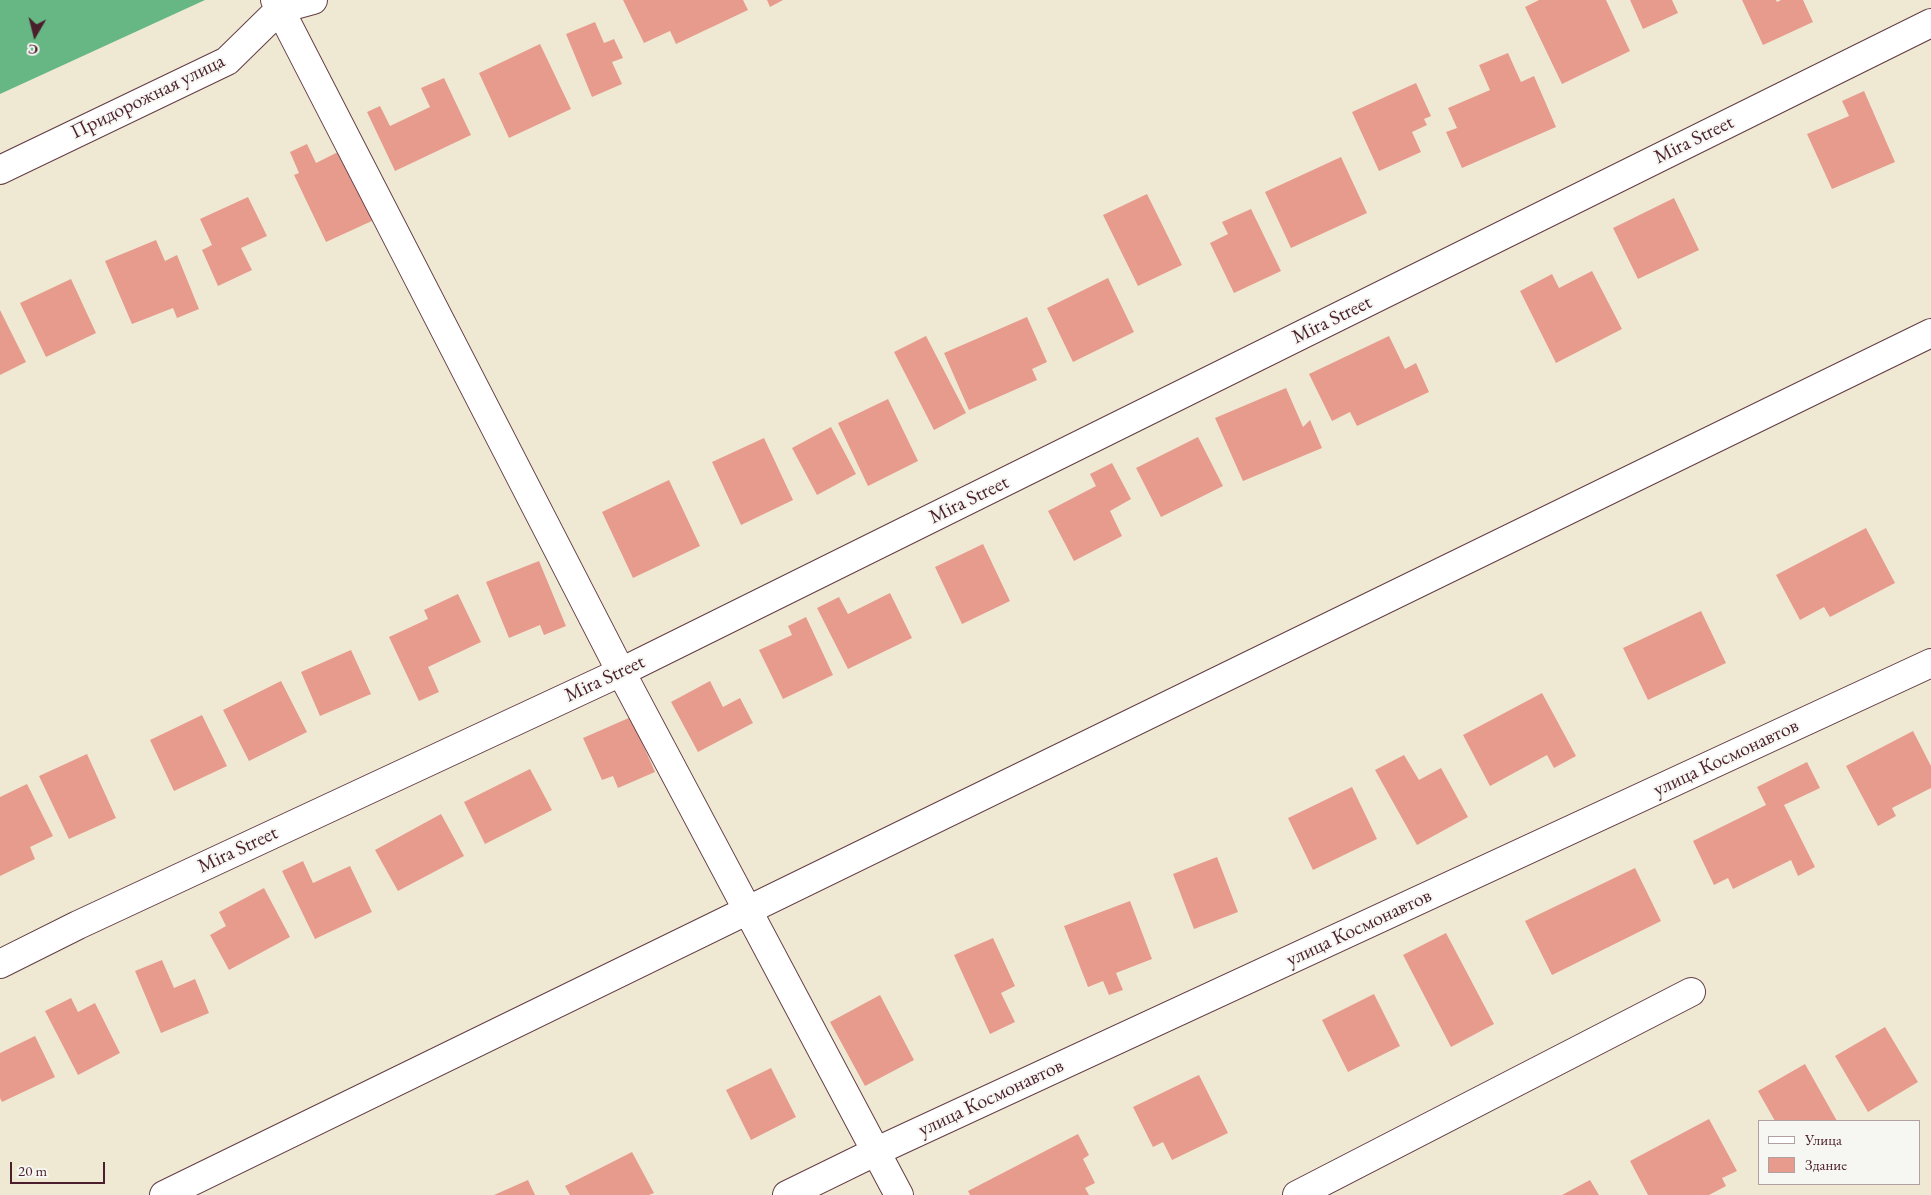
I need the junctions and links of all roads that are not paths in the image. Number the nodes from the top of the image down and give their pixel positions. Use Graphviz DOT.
graph roads {
  1 [pos="313,0"];
  2 [pos="278,4"];
  3 [pos="1931,23"];
  4 [pos="0,170"];
  5 [pos="1931,333"];
  6 [pos="1931,663"];
  7 [pos="621,672"];
  8 [pos="748,910"];
  9 [pos="0,964"];
  10 [pos="1690,992"];
  11 [pos="877,1151"];
  12 [pos="164,1195"];
  13 [pos="787,1195"];
  14 [pos="899,1195"];
  15 [pos="1297,1195"];
  1 -- 2 [label="street, Придорожная улица"];
  2 -- 4 [label="street, Придорожная улица"];
  2 -- 7 [label="street"];
  3 -- 7 [label="street, Mira Street"];
  5 -- 8 [label="street"];
  6 -- 11 [label="street, улица Космонавтов"];
  7 -- 8 [label="street"];
  7 -- 9 [label="street, Mira Street"];
  8 -- 11 [label="street"];
  8 -- 12 [label="street"];
  10 -- 15 [label="street"];
  11 -- 13 [label="street, улица Космонавтов"];
  11 -- 14 [label="street"];
}
